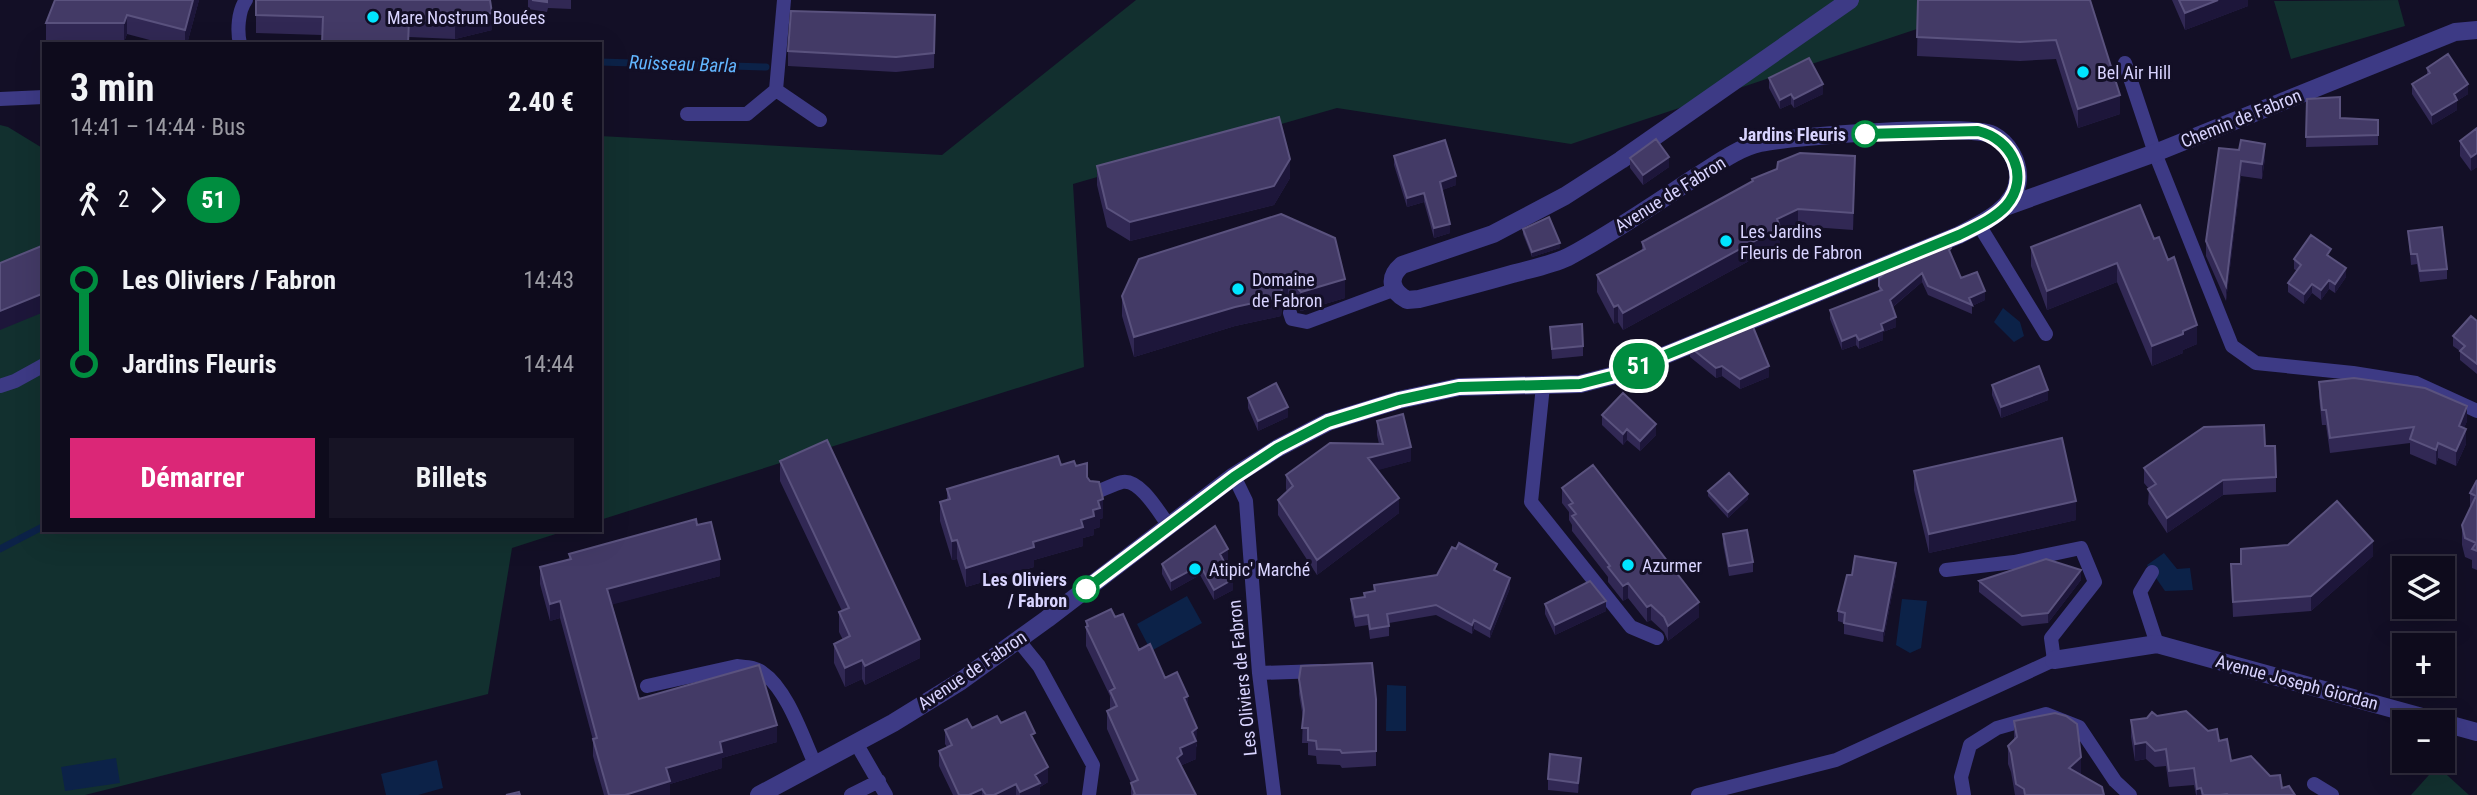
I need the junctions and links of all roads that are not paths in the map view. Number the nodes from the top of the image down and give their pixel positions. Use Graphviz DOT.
graph roads {
  1 [pos="246,0"];
  2 [pos="784,0"];
  3 [pos="1850,0"];
  4 [pos="2477,30"];
  5 [pos="240,42"];
  6 [pos="2125,63"];
  7 [pos="776,90"];
  8 [pos="42,97"];
  9 [pos="0,99"];
  10 [pos="687,114"];
  11 [pos="820,120"];
  12 [pos="2155,153"];
  13 [pos="2005,207"];
  14 [pos="1979,225"];
  15 [pos="1393,290"];
  16 [pos="1290,313"];
  17 [pos="2046,334"];
  18 [pos="42,366"];
  19 [pos="0,386"];
  20 [pos="1543,386"];
  21 [pos="2477,411"];
  22 [pos="1234,477"];
  23 [pos="1096,492"];
  24 [pos="1169,526"];
  25 [pos="1946,570"];
  26 [pos="2152,572"];
  27 [pos="1657,638"];
  28 [pos="1018,640"];
  29 [pos="2157,644"];
  30 [pos="2054,660"];
  31 [pos="1329,671"];
  32 [pos="1259,673"];
  33 [pos="647,686"];
  34 [pos="2477,732"];
  35 [pos="856,743"];
  36 [pos="815,764"];
  37 [pos="879,781"];
  38 [pos="2314,784"];
  39 [pos="759,795"];
  40 [pos="851,795"];
  41 [pos="886,795"];
  42 [pos="1089,795"];
  43 [pos="1274,795"];
  44 [pos="1698,795"];
  45 [pos="1964,795"];
  46 [pos="2130,795"];
  47 [pos="2332,795"];
  1 -- 5 [label="lane"];
  2 -- 7 [label="lane"];
  3 -- 15 [label="street"];
  4 -- 12 [label="street, Chemin de Fabron"];
  6 -- 12 [label="lane"];
  7 -- 10 [label="lane"];
  7 -- 11 [label="lane"];
  8 -- 9 [label="lane"];
  12 -- 13 [label="street, Chemin de Fabron"];
  12 -- 21 [label="lane"];
  13 -- 14 [label="street, Avenue de Fabron"];
  13 -- 15 [label="street, Avenue de Fabron"];
  14 -- 17 [label="lane"];
  14 -- 20 [label="street, Avenue de Fabron"];
  15 -- 16 [label="lane"];
  18 -- 19 [label="lane"];
  20 -- 22 [label="street, Avenue de Fabron"];
  20 -- 27 [label="lane"];
  22 -- 24 [label="street, Avenue de Fabron"];
  22 -- 32 [label="lane, Les Oliviers de Fabron"];
  23 -- 24 [label="lane"];
  24 -- 28 [label="street, Avenue de Fabron"];
  25 -- 30 [label="lane"];
  26 -- 29 [label="lane"];
  28 -- 35 [label="street, Avenue de Fabron"];
  28 -- 42 [label="lane"];
  29 -- 30 [label="street"];
  29 -- 34 [label="street, Avenue Joseph Giordan"];
  30 -- 44 [label="lane"];
  31 -- 32 [label="lane"];
  32 -- 43 [label="lane, Les Oliviers de Fabron"];
  33 -- 36 [label="lane"];
  35 -- 36 [label="street, Avenue de Fabron"];
  35 -- 37 [label="lane"];
  36 -- 39 [label="street, Avenue de Fabron"];
  37 -- 40 [label="lane"];
  37 -- 41 [label="lane"];
  38 -- 47 [label="lane"];
  45 -- 46 [label="lane"];
}
